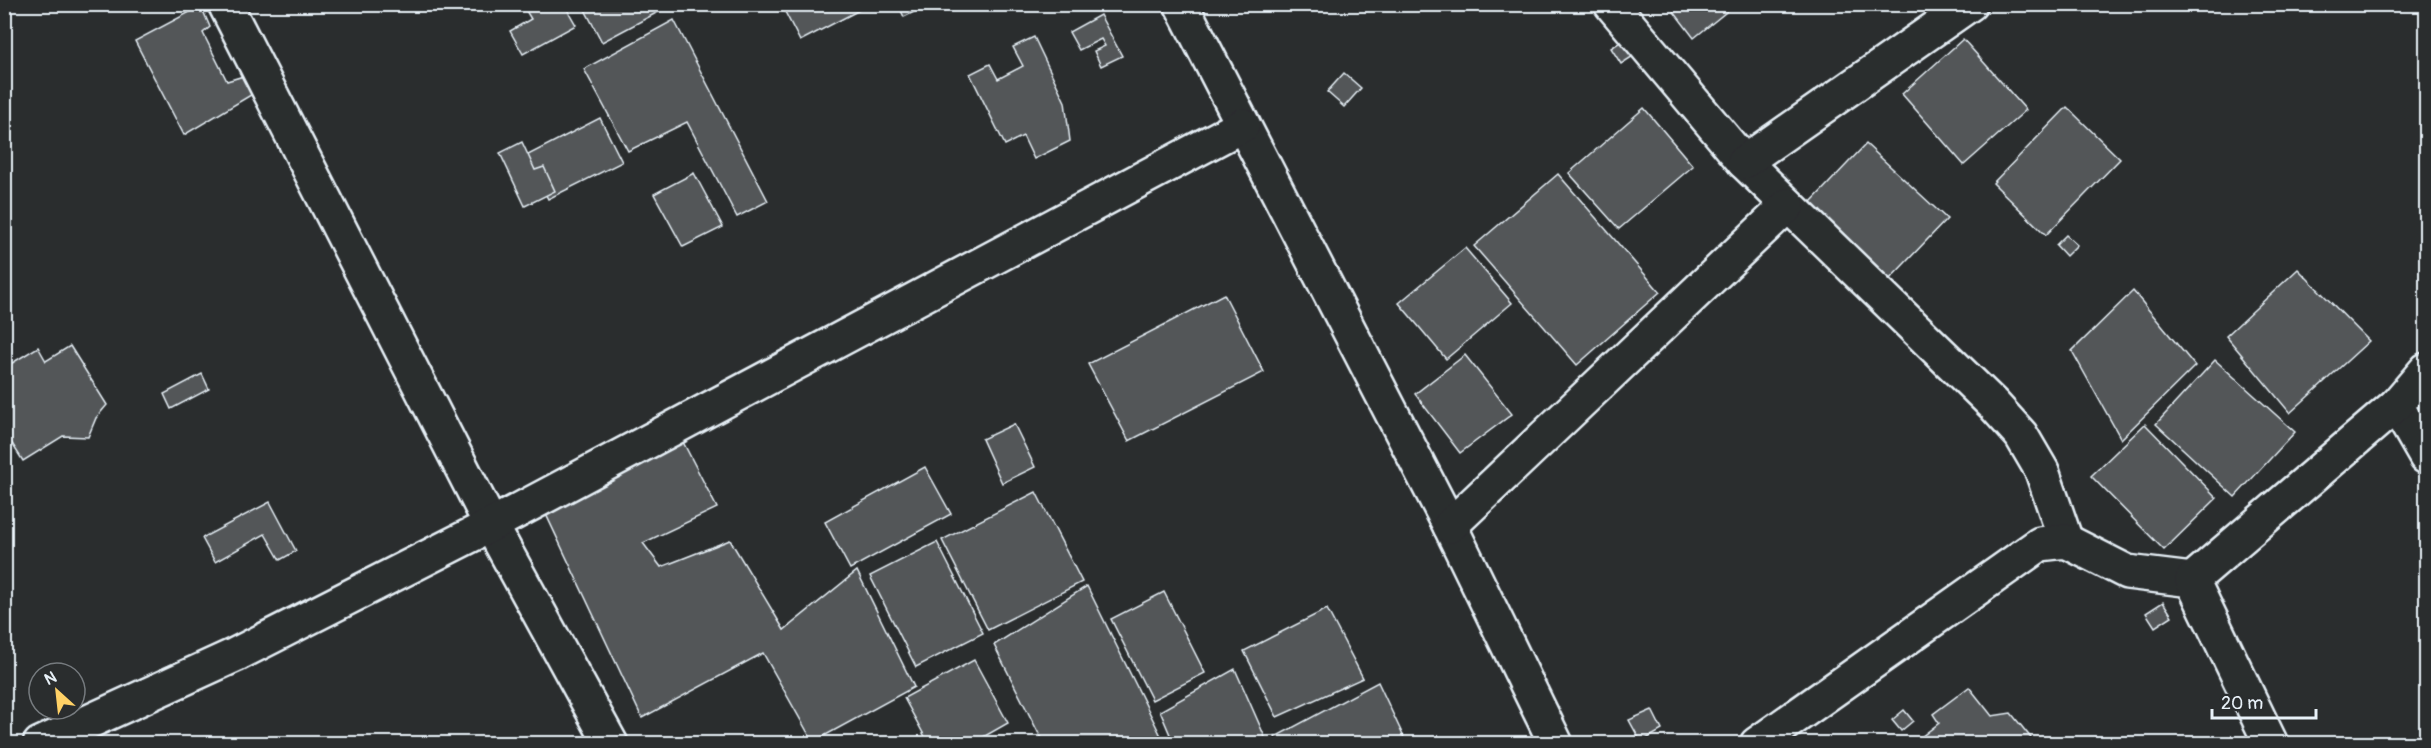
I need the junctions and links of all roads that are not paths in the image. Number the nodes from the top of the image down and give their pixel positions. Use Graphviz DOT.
graph roads {
  1 [pos="225,4"];
  2 [pos="1181,4"];
  3 [pos="1611,4"];
  4 [pos="1970,4"];
  5 [pos="1243,125"];
  6 [pos="1744,162"];
  7 [pos="1788,205"];
  8 [pos="2427,370"];
  9 [pos="2396,405"];
  10 [pos="2427,457"];
  11 [pos="491,525"];
  12 [pos="1450,526"];
  13 [pos="2066,541"];
  14 [pos="2192,580"];
  15 [pos="40,744"];
  16 [pos="611,744"];
  17 [pos="1556,744"];
  18 [pos="1757,744"];
  19 [pos="2271,744"];
  1 -- 11 [label="street"];
  2 -- 5 [label="street"];
  3 -- 6 [label="street"];
  4 -- 6 [label="street"];
  5 -- 11 [label="street"];
  5 -- 12 [label="street"];
  6 -- 7 [label="street"];
  7 -- 12 [label="street"];
  7 -- 13 [label="street"];
  8 -- 9 [label="street"];
  9 -- 10 [label="street"];
  9 -- 14 [label="street"];
  11 -- 15 [label="street"];
  11 -- 16 [label="street"];
  12 -- 17 [label="street"];
  13 -- 14 [label="street"];
  13 -- 18 [label="street"];
  14 -- 19 [label="street"];
}
